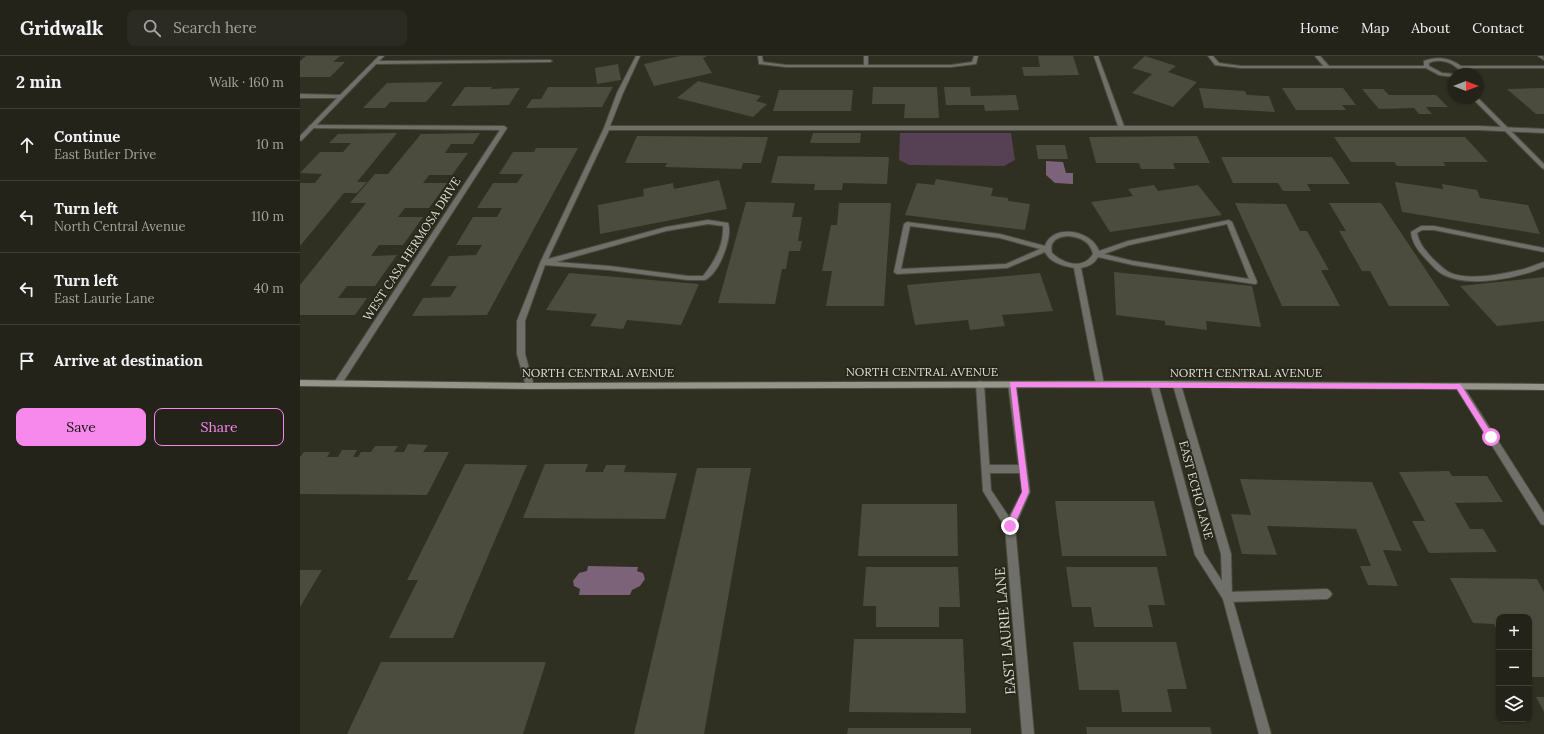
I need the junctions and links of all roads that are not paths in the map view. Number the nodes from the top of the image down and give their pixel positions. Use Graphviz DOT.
graph roads {
  1 [pos="382,56"];
  2 [pos="638,56"];
  3 [pos="760,56"];
  4 [pos="866,56"];
  5 [pos="976,56"];
  6 [pos="1096,56"];
  7 [pos="1210,56"];
  8 [pos="1317,56"];
  9 [pos="1540,56"];
  10 [pos="1434,58"];
  11 [pos="1544,59"];
  12 [pos="550,61"];
  13 [pos="375,63"];
  14 [pos="866,66"];
  15 [pos="1327,67"];
  16 [pos="1427,67"];
  17 [pos="1460,67"];
  18 [pos="1544,67"];
  19 [pos="1448,75"];
  20 [pos="300,96"];
  21 [pos="342,97"];
  22 [pos="1481,104"];
  23 [pos="312,127"];
  24 [pos="1121,127"];
  25 [pos="607,128"];
  26 [pos="1507,130"];
  27 [pos="1544,131"];
  28 [pos="300,139"];
  29 [pos="1544,167"];
  30 [pos="1048,250"];
  31 [pos="1544,250"];
  32 [pos="1096,254"];
  33 [pos="543,263"];
  34 [pos="1544,264"];
  35 [pos="1078,266"];
  36 [pos="300,383"];
  37 [pos="338,383"];
  38 [pos="980,384"];
  39 [pos="1012,384"];
  40 [pos="1100,384"];
  41 [pos="1154,384"];
  42 [pos="1177,385"];
  43 [pos="530,386"];
  44 [pos="1459,386"];
  45 [pos="1544,387"];
  46 [pos="986,469"];
  47 [pos="1022,469"];
  48 [pos="1544,521"];
  49 [pos="1010,526"];
  50 [pos="1326,594"];
  51 [pos="1227,597"];
  52 [pos="1028,734"];
  53 [pos="1265,734"];
  1 -- 13 [label="street"];
  2 -- 25 [label="street"];
  3 -- 14 [label="street"];
  4 -- 14 [label="street"];
  5 -- 14 [label="street"];
  6 -- 24 [label="street"];
  7 -- 15 [label="street"];
  8 -- 15 [label="street"];
  9 -- 11 [label="street"];
  10 -- 16 [label="street"];
  10 -- 17 [label="street"];
  12 -- 13 [label="street"];
  13 -- 21 [label="street"];
  15 -- 16 [label="street"];
  16 -- 19 [label="street"];
  17 -- 18 [label="street"];
  20 -- 21 [label="street"];
  21 -- 23 [label="street"];
  22 -- 26 [label="street"];
  23 -- 28 [label="street"];
  23 -- 37 [label="street, WEST CASA HERMOSA DRIVE"];
  24 -- 25 [label="street"];
  24 -- 26 [label="street"];
  25 -- 33 [label="street"];
  26 -- 27 [label="street"];
  26 -- 29 [label="street"];
  30 -- 30 [label="street"];
  30 -- 32 [label="street"];
  30 -- 35 [label="street"];
  31 -- 34 [label="street"];
  32 -- 32 [label="street"];
  32 -- 35 [label="street"];
  33 -- 33 [label="street"];
  33 -- 43 [label="street"];
  35 -- 40 [label="street"];
  36 -- 37 [label="main road, NORTH CENTRAL AVENUE"];
  37 -- 43 [label="main road, NORTH CENTRAL AVENUE"];
  38 -- 39 [label="main road, NORTH CENTRAL AVENUE"];
  38 -- 43 [label="main road, NORTH CENTRAL AVENUE"];
  38 -- 46 [label="street, EAST LAURIE LANE"];
  39 -- 40 [label="main road, NORTH CENTRAL AVENUE"];
  39 -- 47 [label="street"];
  40 -- 41 [label="main road, NORTH CENTRAL AVENUE"];
  41 -- 42 [label="main road, NORTH CENTRAL AVENUE"];
  41 -- 51 [label="street, EAST ECHO LANE"];
  42 -- 44 [label="main road, NORTH CENTRAL AVENUE"];
  42 -- 51 [label="street, EAST ECHO LANE"];
  44 -- 45 [label="main road, NORTH CENTRAL AVENUE"];
  44 -- 48 [label="street"];
  46 -- 47 [label="street"];
  46 -- 49 [label="street, EAST LAURIE LANE"];
  47 -- 49 [label="street"];
  49 -- 52 [label="street, EAST LAURIE LANE"];
  50 -- 51 [label="street"];
  51 -- 53 [label="street, EAST ECHO LANE"];
}
